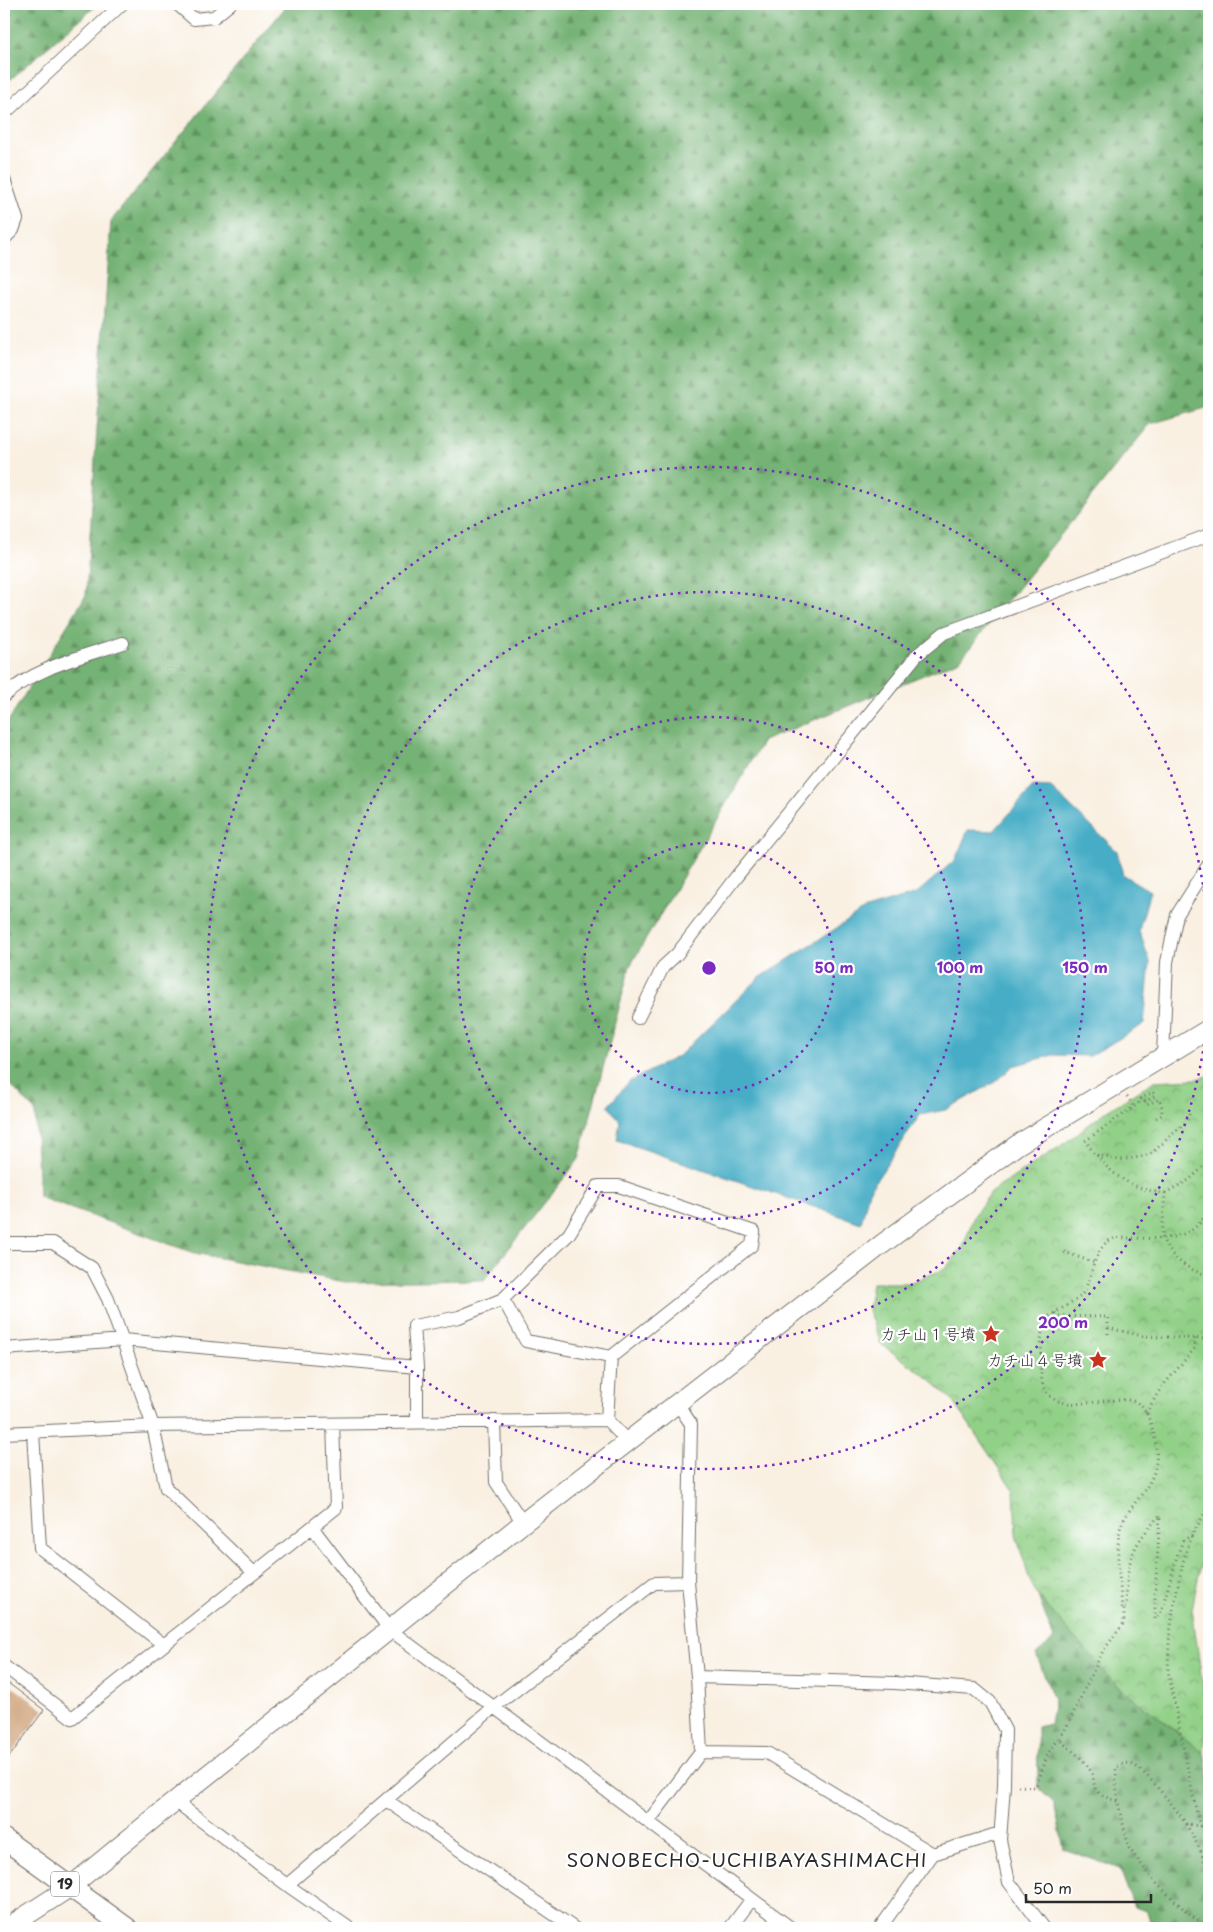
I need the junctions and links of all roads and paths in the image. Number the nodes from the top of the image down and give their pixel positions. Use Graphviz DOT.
graph roads {
  1 [pos="122,4"];
  2 [pos="177,4"];
  3 [pos="230,4"];
  4 [pos="4,114"];
  5 [pos="4,179"];
  6 [pos="4,239"];
  7 [pos="1209,535"];
  8 [pos="123,643"];
  9 [pos="4,696"];
  10 [pos="1209,864"];
  11 [pos="638,1018"];
  12 [pos="1209,1028"];
  13 [pos="1164,1055"];
  14 [pos="1190,1112"];
  15 [pos="1156,1118"];
  16 [pos="1096,1155"];
  17 [pos="1209,1162"];
  18 [pos="1165,1193"];
  19 [pos="1209,1211"];
  20 [pos="1209,1232"];
  21 [pos="1162,1238"];
  22 [pos="4,1243"];
  23 [pos="1209,1244"];
  24 [pos="1064,1252"];
  25 [pos="1094,1263"];
  26 [pos="1209,1279"];
  27 [pos="503,1299"];
  28 [pos="1055,1313"];
  29 [pos="1108,1328"];
  30 [pos="1108,1336"];
  31 [pos="1195,1338"];
  32 [pos="1209,1339"];
  33 [pos="123,1340"];
  34 [pos="4,1349"];
  35 [pos="611,1358"];
  36 [pos="417,1367"];
  37 [pos="677,1403"];
  38 [pos="1146,1413"];
  39 [pos="607,1420"];
  40 [pos="494,1422"];
  41 [pos="417,1423"];
  42 [pos="333,1424"];
  43 [pos="153,1426"];
  44 [pos="33,1432"];
  45 [pos="4,1433"];
  46 [pos="628,1442"];
  47 [pos="1209,1506"];
  48 [pos="523,1523"];
  49 [pos="312,1527"];
  50 [pos="1192,1535"];
  51 [pos="250,1569"];
  52 [pos="688,1582"];
  53 [pos="1124,1607"];
  54 [pos="390,1630"];
  55 [pos="164,1645"];
  56 [pos="4,1666"];
  57 [pos="697,1677"];
  58 [pos="494,1707"];
  59 [pos="1059,1739"];
  60 [pos="701,1752"];
  61 [pos="1004,1786"];
  62 [pos="386,1800"];
  63 [pos="175,1801"];
  64 [pos="1118,1801"];
  65 [pos="648,1822"];
  66 [pos="1186,1824"];
  67 [pos="1000,1834"];
  68 [pos="4,1839"];
  69 [pos="933,1854"];
  70 [pos="1209,1874"];
  71 [pos="287,1885"];
  72 [pos="70,1887"];
  73 [pos="752,1899"];
  74 [pos="7,1928"];
  75 [pos="127,1928"];
  76 [pos="349,1928"];
  77 [pos="574,1928"];
  78 [pos="730,1928"];
  79 [pos="791,1928"];
  80 [pos="880,1928"];
  81 [pos="1044,1928"];
  82 [pos="1208,1928"];
  1 -- 4 [label="street"];
  2 -- 3 [label="street"];
  5 -- 6 [label="street"];
  7 -- 11 [label="street"];
  8 -- 9 [label="street"];
  10 -- 13 [label="street"];
  12 -- 13 [label="street"];
  13 -- 37 [label="street"];
  14 -- 16 [label="path"];
  15 -- 16 [label="path"];
  16 -- 18 [label="path"];
  17 -- 18 [label="path"];
  18 -- 21 [label="path"];
  19 -- 21 [label="path"];
  20 -- 23 [label="path"];
  21 -- 25 [label="path"];
  21 -- 26 [label="path"];
  22 -- 33 [label="street"];
  24 -- 25 [label="path"];
  25 -- 28 [label="path"];
  27 -- 35 [label="street"];
  27 -- 35 [label="street"];
  27 -- 36 [label="street"];
  28 -- 29 [label="path"];
  28 -- 38 [label="path"];
  29 -- 30 [label="path"];
  29 -- 31 [label="path"];
  31 -- 32 [label="path"];
  31 -- 38 [label="path"];
  33 -- 34 [label="street"];
  33 -- 36 [label="street"];
  33 -- 43 [label="street"];
  35 -- 39 [label="street"];
  36 -- 41 [label="street"];
  37 -- 46 [label="street"];
  37 -- 52 [label="street"];
  38 -- 53 [label="path"];
  39 -- 40 [label="street"];
  39 -- 46 [label="street"];
  40 -- 41 [label="street"];
  40 -- 48 [label="street"];
  41 -- 42 [label="street"];
  42 -- 43 [label="street"];
  42 -- 49 [label="street"];
  43 -- 44 [label="street"];
  43 -- 51 [label="street"];
  44 -- 45 [label="street"];
  44 -- 55 [label="street"];
  46 -- 48 [label="street"];
  47 -- 50 [label="path"];
  48 -- 54 [label="street"];
  49 -- 54 [label="street"];
  49 -- 55 [label="street"];
  50 -- 53 [label="path"];
  50 -- 66 [label="path"];
  52 -- 57 [label="street"];
  52 -- 58 [label="street"];
  53 -- 59 [label="path"];
  54 -- 58 [label="street"];
  54 -- 63 [label="street"];
  55 -- 56 [label="street"];
  57 -- 60 [label="street"];
  57 -- 61 [label="street"];
  58 -- 62 [label="street"];
  58 -- 65 [label="street"];
  59 -- 61 [label="path"];
  59 -- 64 [label="path"];
  60 -- 65 [label="street"];
  60 -- 69 [label="street"];
  61 -- 67 [label="street"];
  62 -- 71 [label="street"];
  62 -- 77 [label="street"];
  63 -- 71 [label="street"];
  63 -- 72 [label="street"];
  64 -- 66 [label="path"];
  64 -- 82 [label="path"];
  65 -- 73 [label="street"];
  66 -- 70 [label="path"];
  67 -- 69 [label="street"];
  67 -- 81 [label="street"];
  68 -- 72 [label="main road, 19"];
  69 -- 80 [label="street"];
  71 -- 76 [label="street"];
  72 -- 74 [label="street"];
  72 -- 75 [label="main road, 19"];
  73 -- 78 [label="street"];
  73 -- 79 [label="street"];
}
